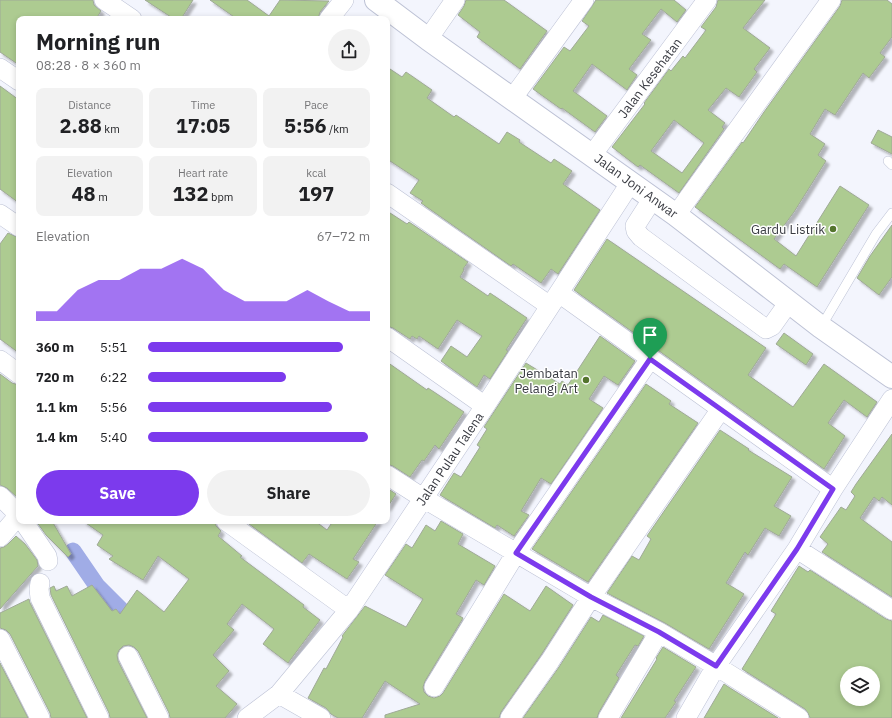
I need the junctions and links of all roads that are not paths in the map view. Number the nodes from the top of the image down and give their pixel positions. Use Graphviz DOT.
graph roads {
  1 [pos="104,0"];
  2 [pos="344,0"];
  3 [pos="376,0"];
  4 [pos="455,0"];
  5 [pos="584,0"];
  6 [pos="707,0"];
  7 [pos="831,0"];
  8 [pos="128,16"];
  9 [pos="331,16"];
  10 [pos="428,40"];
  11 [pos="0,68"];
  12 [pos="16,79"];
  13 [pos="512,99"];
  14 [pos="592,155"];
  15 [pos="631,182"];
  16 [pos="390,195"];
  17 [pos="653,198"];
  18 [pos="892,213"];
  19 [pos="0,214"];
  20 [pos="676,215"];
  21 [pos="16,225"];
  22 [pos="555,300"];
  23 [pos="789,302"];
  24 [pos="821,326"];
  25 [pos="390,339"];
  26 [pos="650,359"];
  27 [pos="0,360"];
  28 [pos="16,372"];
  29 [pos="892,377"];
  30 [pos="892,399"];
  31 [pos="485,406"];
  32 [pos="721,409"];
  33 [pos="390,476"];
  34 [pos="833,489"];
  35 [pos="0,496"];
  36 [pos="423,498"];
  37 [pos="16,512"];
  38 [pos="16,518"];
  39 [pos="25,524"];
  40 [pos="230,524"];
  41 [pos="0,537"];
  42 [pos="797,549"];
  43 [pos="516,553"];
  44 [pos="48,561"];
  45 [pos="40,583"];
  46 [pos="591,597"];
  47 [pos="349,610"];
  48 [pos="892,610"];
  49 [pos="659,632"];
  50 [pos="0,639"];
  51 [pos="128,656"];
  52 [pos="716,666"];
  53 [pos="434,687"];
  54 [pos="279,694"];
  55 [pos="40,718"];
  56 [pos="99,718"];
  57 [pos="159,718"];
  58 [pos="248,718"];
  59 [pos="321,718"];
  60 [pos="510,718"];
  61 [pos="608,718"];
  62 [pos="686,718"];
  63 [pos="799,718"];
  1 -- 8 [label="street"];
  2 -- 9 [label="street"];
  3 -- 10 [label="main road, Jalan Joni Anwar"];
  4 -- 10 [label="street"];
  5 -- 13 [label="street"];
  6 -- 14 [label="street, Jalan Kesehatan"];
  7 -- 20 [label="street"];
  10 -- 13 [label="main road, Jalan Joni Anwar"];
  11 -- 12 [label="street"];
  13 -- 14 [label="main road, Jalan Joni Anwar"];
  14 -- 15 [label="main road, Jalan Joni Anwar"];
  15 -- 17 [label="main road, Jalan Joni Anwar"];
  15 -- 22 [label="street, Jalan Pulau Talena"];
  16 -- 22 [label="street"];
  17 -- 20 [label="main road, Jalan Joni Anwar"];
  17 -- 23 [label="street"];
  18 -- 24 [label="lane"];
  19 -- 21 [label="street"];
  20 -- 23 [label="main road, Jalan Joni Anwar"];
  22 -- 26 [label="street"];
  22 -- 31 [label="street, Jalan Pulau Talena"];
  23 -- 24 [label="main road, Jalan Joni Anwar"];
  24 -- 29 [label="main road, Jalan Joni Anwar"];
  25 -- 31 [label="street"];
  26 -- 32 [label="street"];
  26 -- 43 [label="street"];
  27 -- 28 [label="street"];
  30 -- 34 [label="street"];
  31 -- 36 [label="street, Jalan Pulau Talena"];
  32 -- 34 [label="street"];
  32 -- 46 [label="street"];
  33 -- 36 [label="street"];
  34 -- 42 [label="street"];
  35 -- 37 [label="street"];
  36 -- 43 [label="street"];
  36 -- 47 [label="street, Jalan Pulau Talena"];
  38 -- 41 [label="street"];
  39 -- 44 [label="street"];
  40 -- 47 [label="street"];
  42 -- 48 [label="street"];
  42 -- 52 [label="street"];
  43 -- 46 [label="street"];
  43 -- 53 [label="street"];
  45 -- 56 [label="street"];
  46 -- 49 [label="street"];
  46 -- 60 [label="street"];
  47 -- 54 [label="street, Jalan Pulau Talena"];
  49 -- 52 [label="street"];
  49 -- 61 [label="street"];
  50 -- 55 [label="street"];
  51 -- 57 [label="street"];
  52 -- 62 [label="street"];
  52 -- 63 [label="street"];
  54 -- 58 [label="street, Jalan Pulau Talena"];
  54 -- 59 [label="street"];
}
